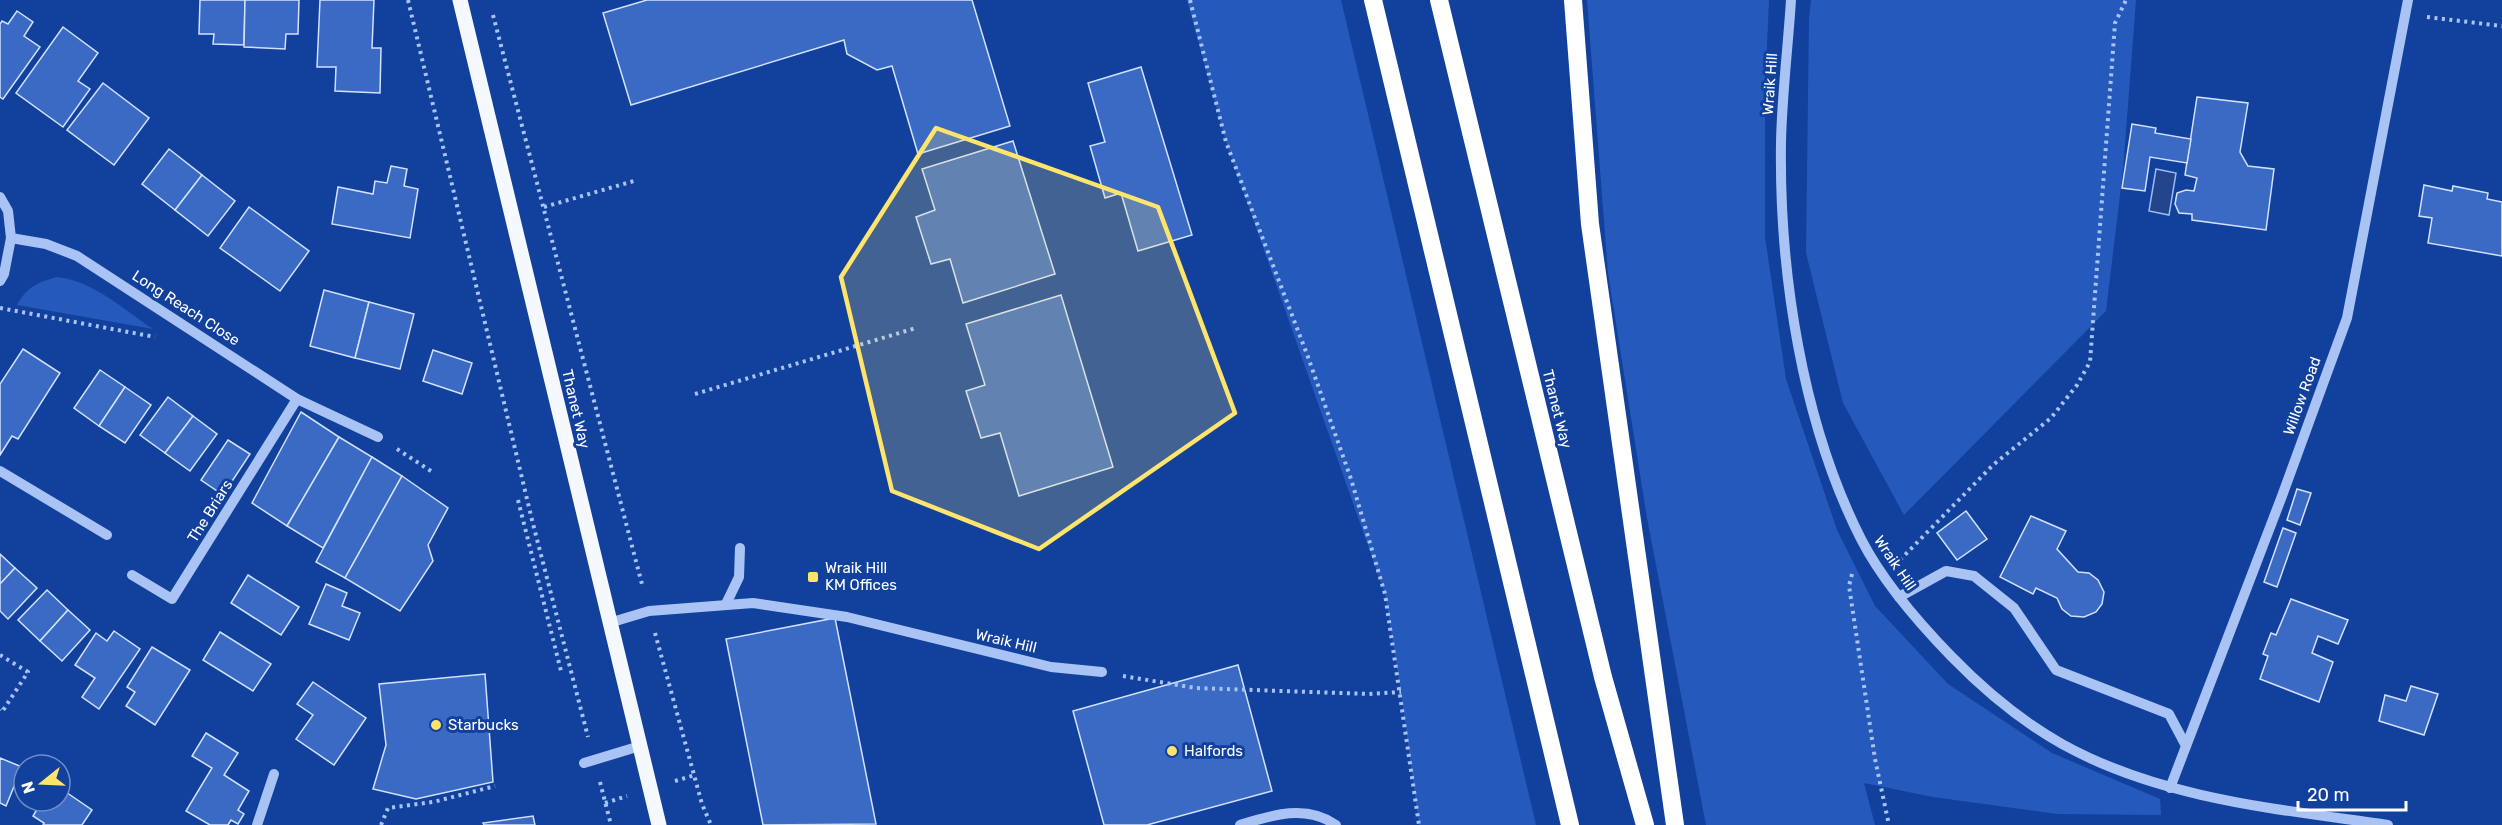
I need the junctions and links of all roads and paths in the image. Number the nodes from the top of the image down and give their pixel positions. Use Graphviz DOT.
graph roads {
  1 [pos="408,0"];
  2 [pos="460,0"];
  3 [pos="1190,0"];
  4 [pos="1373,0"];
  5 [pos="1439,0"];
  6 [pos="1573,0"];
  7 [pos="1791,0"];
  8 [pos="2126,0"];
  9 [pos="2408,0"];
  10 [pos="492,12"];
  11 [pos="2406,14"];
  12 [pos="2502,26"];
  13 [pos="634,181"];
  14 [pos="0,196"];
  15 [pos="544,207"];
  16 [pos="11,238"];
  17 [pos="0,281"];
  18 [pos="0,308"];
  19 [pos="916,328"];
  20 [pos="157,338"];
  21 [pos="695,394"];
  22 [pos="297,399"];
  23 [pos="378,437"];
  24 [pos="0,471"];
  25 [pos="434,473"];
  26 [pos="518,500"];
  27 [pos="107,535"];
  28 [pos="1862,542"];
  29 [pos="740,548"];
  30 [pos="132,575"];
  31 [pos="1885,575"];
  32 [pos="1899,597"];
  33 [pos="726,604"];
  34 [pos="649,611"];
  35 [pos="609,624"];
  36 [pos="0,655"];
  37 [pos="561,671"];
  38 [pos="1102,672"];
  39 [pos="1401,692"];
  40 [pos="0,710"];
  41 [pos="640,746"];
  42 [pos="2186,746"];
  43 [pos="589,762"];
  44 [pos="274,774"];
  45 [pos="495,786"];
  46 [pos="2170,788"];
  47 [pos="257,825"];
  48 [pos="381,825"];
  49 [pos="611,825"];
  50 [pos="659,825"];
  51 [pos="711,825"];
  52 [pos="1240,825"];
  53 [pos="1336,825"];
  54 [pos="1419,825"];
  55 [pos="1570,825"];
  56 [pos="1645,825"];
  57 [pos="1675,825"];
  58 [pos="1889,825"];
  59 [pos="2388,825"];
  1 -- 43 [label="path"];
  2 -- 35 [label="main road, Thanet Way"];
  3 -- 39 [label="path"];
  4 -- 55 [label="highway"];
  5 -- 56 [label="highway, Thanet Way"];
  6 -- 57 [label="highway"];
  7 -- 28 [label="street, Wraik Hill"];
  8 -- 31 [label="path"];
  9 -- 11 [label="street, Willow Road"];
  10 -- 15 [label="path"];
  11 -- 12 [label="path"];
  11 -- 42 [label="street, Willow Road"];
  13 -- 15 [label="path"];
  14 -- 16 [label="street"];
  15 -- 34 [label="path"];
  16 -- 17 [label="street"];
  16 -- 22 [label="street, Long Reach Close"];
  18 -- 20 [label="path"];
  19 -- 21 [label="path"];
  22 -- 23 [label="street, Long Reach Close"];
  22 -- 30 [label="street, The Briars"];
  23 -- 25 [label="path"];
  24 -- 27 [label="street"];
  26 -- 37 [label="path"];
  28 -- 31 [label="street, Wraik Hill"];
  28 -- 58 [label="path"];
  29 -- 33 [label="street"];
  31 -- 32 [label="street, Wraik Hill"];
  32 -- 42 [label="street"];
  32 -- 46 [label="street, Wraik Hill"];
  33 -- 34 [label="street, Wraik Hill"];
  33 -- 38 [label="street, Wraik Hill"];
  34 -- 35 [label="street, Wraik Hill"];
  34 -- 51 [label="path"];
  35 -- 41 [label="main road, Thanet Way"];
  36 -- 40 [label="path"];
  38 -- 39 [label="path"];
  39 -- 54 [label="path"];
  41 -- 43 [label="street"];
  41 -- 50 [label="main road, Thanet Way"];
  42 -- 46 [label="street, Willow Road"];
  43 -- 49 [label="path"];
  44 -- 47 [label="street"];
  45 -- 48 [label="path"];
  46 -- 59 [label="street, Wraik Hill"];
  52 -- 53 [label="street"];
}
